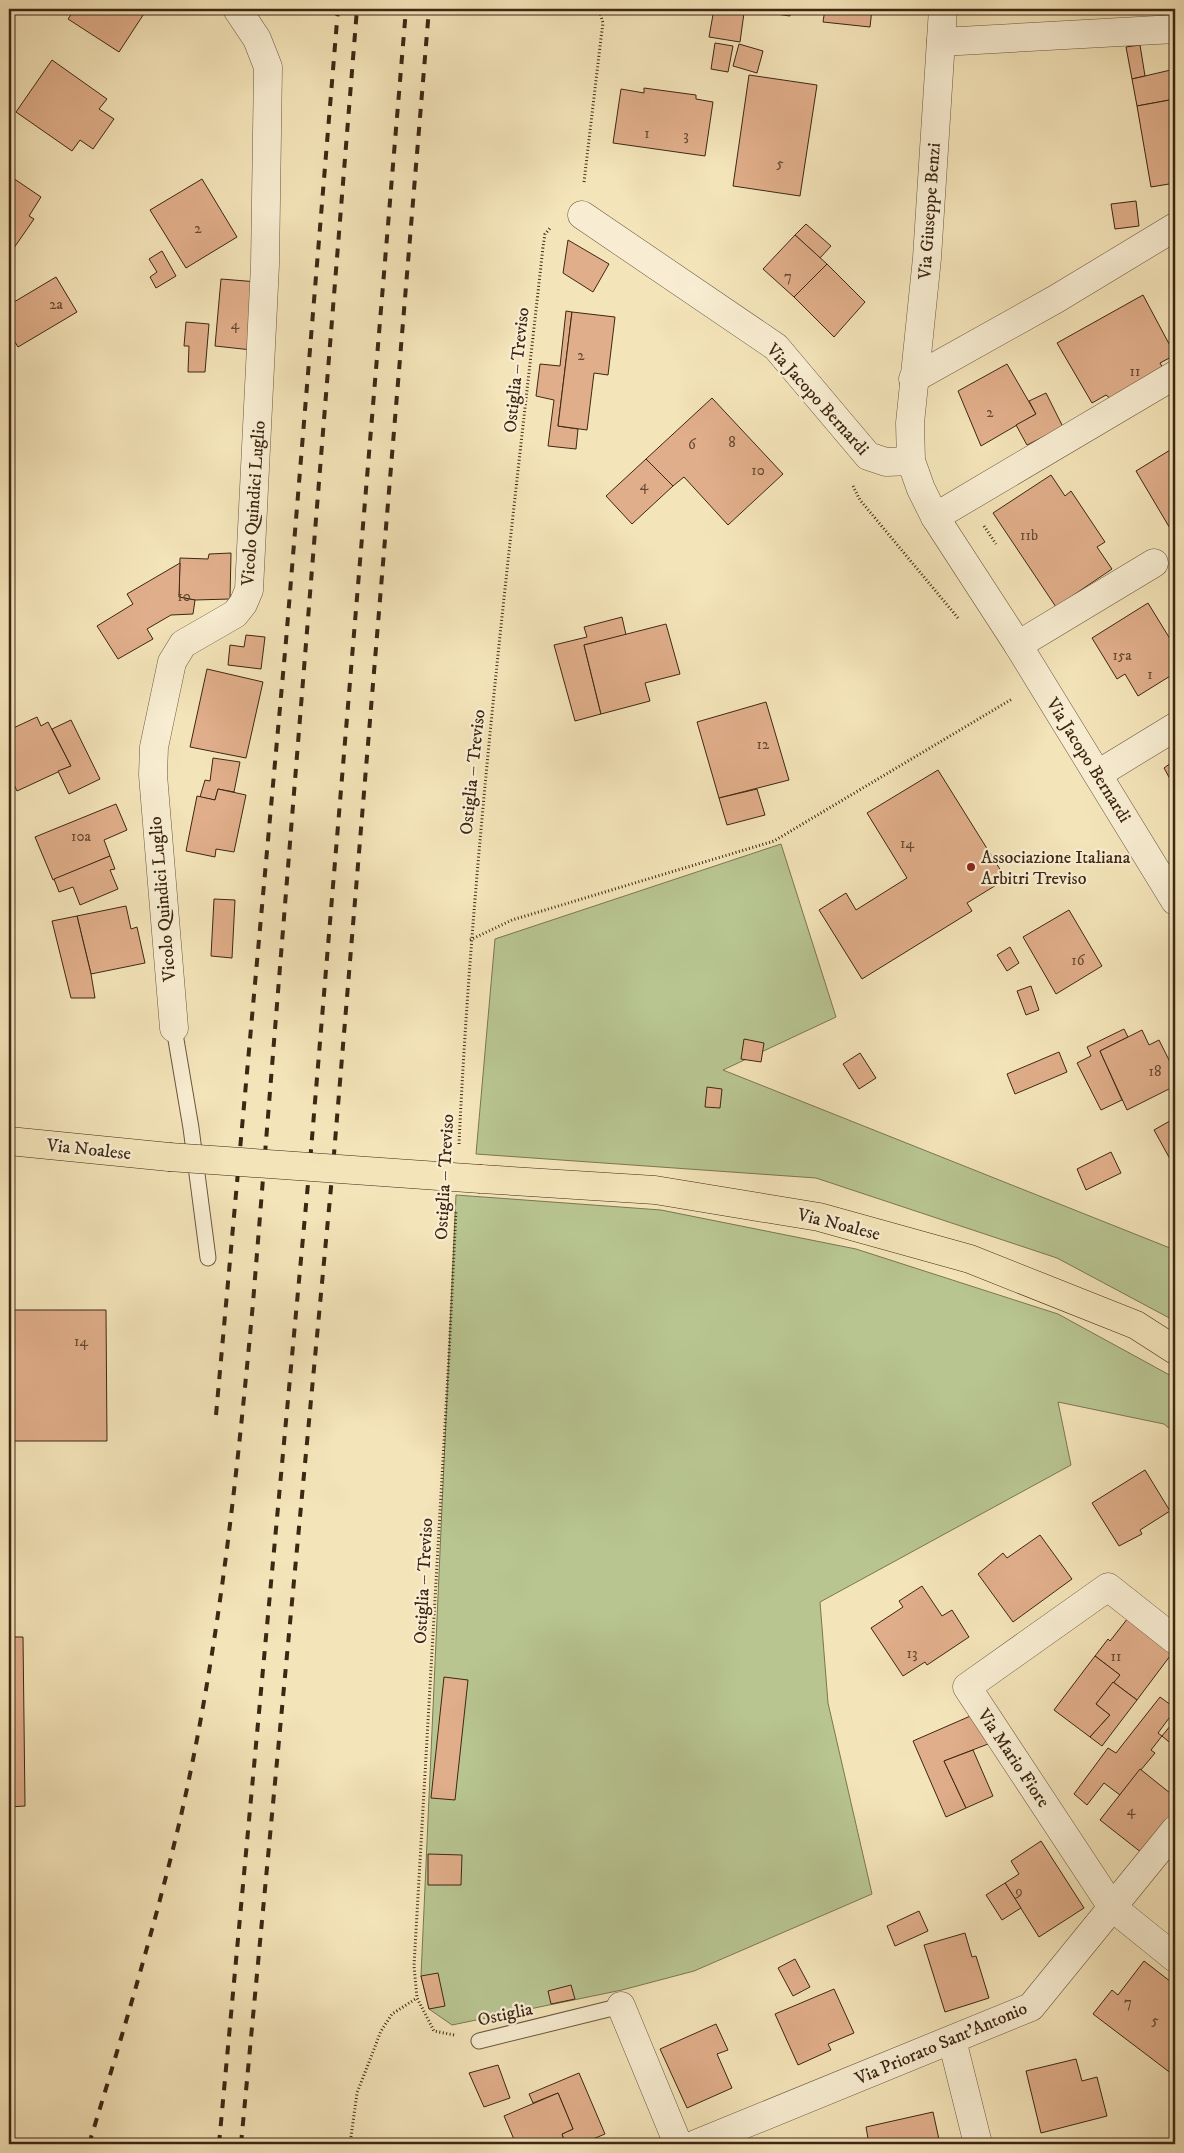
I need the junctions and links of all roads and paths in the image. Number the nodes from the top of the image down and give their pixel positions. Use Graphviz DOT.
graph roads {
  1 [pos="237,9"];
  2 [pos="599,9"];
  3 [pos="943,9"];
  4 [pos="1175,29"];
  5 [pos="941,42"];
  6 [pos="584,184"];
  7 [pos="582,215"];
  8 [pos="1175,227"];
  9 [pos="1175,375"];
  10 [pos="914,379"];
  11 [pos="912,461"];
  12 [pos="849,479"];
  13 [pos="935,517"];
  14 [pos="1154,563"];
  15 [pos="959,620"];
  16 [pos="1018,645"];
  17 [pos="1008,691"];
  18 [pos="1013,699"];
  19 [pos="1018,707"];
  20 [pos="1175,727"];
  21 [pos="1098,774"];
  22 [pos="1175,901"];
  23 [pos="470,940"];
  24 [pos="174,1028"];
  25 [pos="9,1141"];
  26 [pos="458,1148"];
  27 [pos="456,1204"];
  28 [pos="208,1258"];
  29 [pos="1175,1350"];
  30 [pos="1175,1640"];
  31 [pos="1175,1830"];
  32 [pos="1112,1907"];
  33 [pos="1175,1958"];
  34 [pos="418,1998"];
  35 [pos="621,2006"];
  36 [pos="952,2040"];
  37 [pos="479,2041"];
  38 [pos="350,2144"];
  39 [pos="678,2144"];
  40 [pos="696,2144"];
  41 [pos="978,2144"];
  1 -- 24 [label="street, Vicolo Quindici Luglio"];
  2 -- 6 [label="path"];
  3 -- 5 [label="street, Via Giuseppe Benzi"];
  4 -- 5 [label="street"];
  5 -- 10 [label="street, Via Giuseppe Benzi"];
  7 -- 11 [label="street, Via Jacopo Bernardi"];
  7 -- 23 [label="path, Ostiglia – Treviso"];
  8 -- 10 [label="street"];
  9 -- 13 [label="street"];
  10 -- 11 [label="street, Via Giuseppe Benzi"];
  11 -- 13 [label="street, Via Jacopo Bernardi"];
  12 -- 15 [label="path"];
  13 -- 16 [label="street, Via Jacopo Bernardi"];
  14 -- 16 [label="street"];
  16 -- 21 [label="street, Via Jacopo Bernardi"];
  17 -- 18 [label="path"];
  18 -- 19 [label="path"];
  18 -- 23 [label="path"];
  20 -- 21 [label="street"];
  21 -- 22 [label="street, Via Jacopo Bernardi"];
  23 -- 26 [label="path, Ostiglia – Treviso"];
  24 -- 28 [label="lane, Vicolo Quindici Luglio"];
  25 -- 29 [label="main road, Via Noalese, bridge"];
  27 -- 34 [label="path, Ostiglia – Treviso"];
  30 -- 32 [label="street, Via Mario Fiore"];
  31 -- 32 [label="street, Via Priorato Sant'Antonio"];
  32 -- 33 [label="street, Via Mario Fiore"];
  32 -- 36 [label="street, Via Priorato Sant'Antonio"];
  34 -- 37 [label="path, Ostiglia"];
  34 -- 38 [label="path"];
  35 -- 37 [label="lane, Ostiglia"];
  35 -- 39 [label="street"];
  36 -- 40 [label="street, Via Priorato Sant'Antonio"];
  36 -- 41 [label="street"];
}
